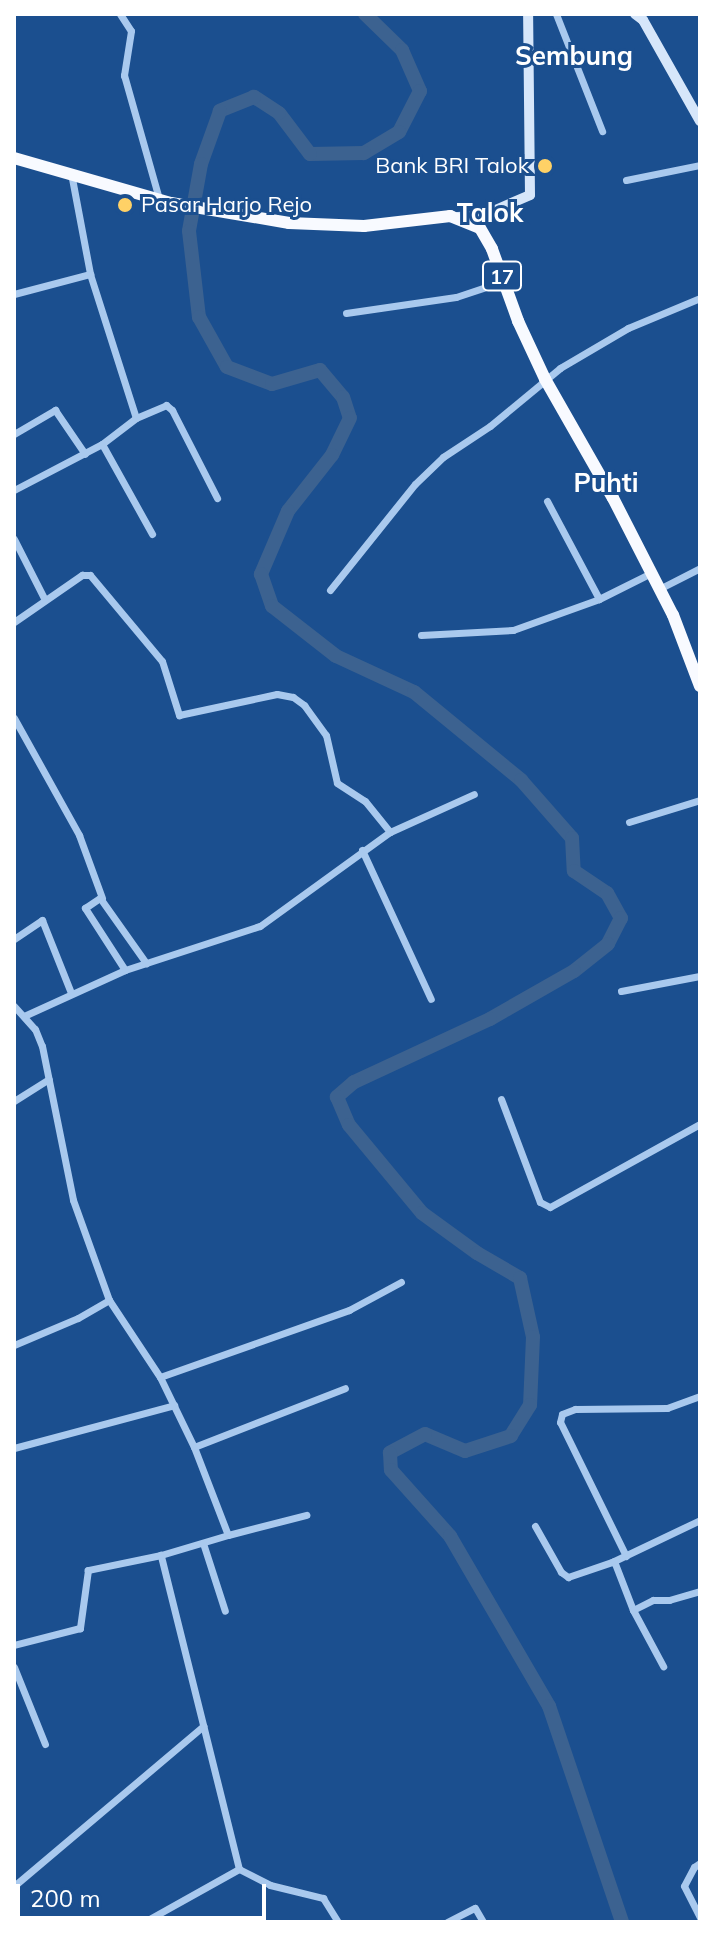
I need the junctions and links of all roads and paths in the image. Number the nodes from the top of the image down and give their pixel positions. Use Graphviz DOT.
graph roads {
  1 [pos="120,14"];
  2 [pos="528,14"];
  3 [pos="556,14"];
  4 [pos="635,14"];
  5 [pos="700,121"];
  6 [pos="602,131"];
  7 [pos="14,158"];
  8 [pos="700,165"];
  9 [pos="71,173"];
  10 [pos="626,180"];
  11 [pos="166,201"];
  12 [pos="490,213"];
  13 [pos="457,217"];
  14 [pos="485,234"];
  15 [pos="90,274"];
  16 [pos="504,281"];
  17 [pos="14,294"];
  18 [pos="700,298"];
  19 [pos="346,313"];
  20 [pos="545,379"];
  21 [pos="136,418"];
  22 [pos="14,434"];
  23 [pos="102,444"];
  24 [pos="85,454"];
  25 [pos="14,490"];
  26 [pos="217,498"];
  27 [pos="547,501"];
  28 [pos="152,534"];
  29 [pos="14,539"];
  30 [pos="700,568"];
  31 [pos="651,573"];
  32 [pos="659,589"];
  33 [pos="330,590"];
  34 [pos="599,599"];
  35 [pos="45,600"];
  36 [pos="14,622"];
  37 [pos="421,635"];
  38 [pos="700,686"];
  39 [pos="14,718"];
  40 [pos="474,794"];
  41 [pos="700,800"];
  42 [pos="629,822"];
  43 [pos="390,832"];
  44 [pos="362,850"];
  45 [pos="102,898"];
  46 [pos="14,939"];
  47 [pos="146,963"];
  48 [pos="125,970"];
  49 [pos="700,976"];
  50 [pos="621,991"];
  51 [pos="71,993"];
  52 [pos="431,999"];
  53 [pos="14,1006"];
  54 [pos="24,1016"];
  55 [pos="49,1079"];
  56 [pos="501,1099"];
  57 [pos="14,1101"];
  58 [pos="700,1124"];
  59 [pos="401,1282"];
  60 [pos="109,1300"];
  61 [pos="14,1345"];
  62 [pos="160,1377"];
  63 [pos="345,1388"];
  64 [pos="700,1396"];
  65 [pos="174,1405"];
  66 [pos="194,1447"];
  67 [pos="14,1448"];
  68 [pos="306,1515"];
  69 [pos="700,1520"];
  70 [pos="535,1526"];
  71 [pos="228,1535"];
  72 [pos="203,1543"];
  73 [pos="161,1555"];
  74 [pos="626,1556"];
  75 [pos="614,1561"];
  76 [pos="700,1591"];
  77 [pos="633,1610"];
  78 [pos="225,1611"];
  79 [pos="14,1645"];
  80 [pos="663,1666"];
  81 [pos="14,1667"];
  82 [pos="203,1726"];
  83 [pos="45,1744"];
  84 [pos="700,1863"];
  85 [pos="239,1869"];
  86 [pos="14,1886"];
  87 [pos="700,1918"];
  88 [pos="144,1922"];
  89 [pos="338,1922"];
  90 [pos="447,1922"];
  91 [pos="483,1922"];
  1 -- 11 [label="street"];
  2 -- 12 [label="main road"];
  3 -- 6 [label="street"];
  4 -- 5 [label="main road"];
  7 -- 9 [label="highway"];
  8 -- 10 [label="street"];
  9 -- 11 [label="highway"];
  9 -- 15 [label="street"];
  11 -- 13 [label="highway"];
  12 -- 13 [label="main road"];
  12 -- 14 [label="main road"];
  13 -- 14 [label="highway, 17"];
  14 -- 16 [label="highway, 17"];
  15 -- 17 [label="street"];
  15 -- 21 [label="street"];
  16 -- 19 [label="street"];
  16 -- 20 [label="highway, 17"];
  18 -- 20 [label="street"];
  20 -- 31 [label="highway, 17"];
  20 -- 33 [label="street"];
  21 -- 23 [label="street"];
  21 -- 26 [label="street"];
  22 -- 24 [label="street"];
  23 -- 24 [label="street"];
  23 -- 28 [label="street"];
  24 -- 25 [label="street"];
  27 -- 34 [label="street"];
  29 -- 35 [label="street"];
  30 -- 32 [label="street"];
  31 -- 32 [label="highway, 17"];
  31 -- 34 [label="street"];
  32 -- 38 [label="highway, 17"];
  34 -- 37 [label="street"];
  35 -- 36 [label="street"];
  35 -- 43 [label="street"];
  39 -- 45 [label="street"];
  40 -- 43 [label="street"];
  41 -- 42 [label="street"];
  43 -- 44 [label="street"];
  44 -- 47 [label="street"];
  44 -- 52 [label="street"];
  45 -- 47 [label="street"];
  45 -- 48 [label="street"];
  46 -- 51 [label="street"];
  47 -- 48 [label="street"];
  48 -- 51 [label="street"];
  49 -- 50 [label="street"];
  51 -- 54 [label="street"];
  53 -- 54 [label="street"];
  54 -- 55 [label="street"];
  55 -- 57 [label="street"];
  55 -- 60 [label="street"];
  56 -- 58 [label="street"];
  59 -- 62 [label="street"];
  60 -- 61 [label="street"];
  60 -- 62 [label="street"];
  62 -- 65 [label="street"];
  63 -- 66 [label="street"];
  64 -- 74 [label="street"];
  65 -- 66 [label="street"];
  65 -- 67 [label="street"];
  66 -- 71 [label="street"];
  68 -- 71 [label="street"];
  69 -- 74 [label="street"];
  70 -- 75 [label="street"];
  71 -- 72 [label="street"];
  72 -- 73 [label="street"];
  72 -- 78 [label="street"];
  73 -- 79 [label="street"];
  73 -- 82 [label="street"];
  74 -- 75 [label="street"];
  75 -- 77 [label="street"];
  76 -- 77 [label="street"];
  77 -- 80 [label="street"];
  81 -- 83 [label="street"];
  82 -- 85 [label="street"];
  82 -- 86 [label="street"];
  84 -- 87 [label="street"];
  85 -- 88 [label="street"];
  85 -- 89 [label="street"];
  90 -- 91 [label="street"];
}
